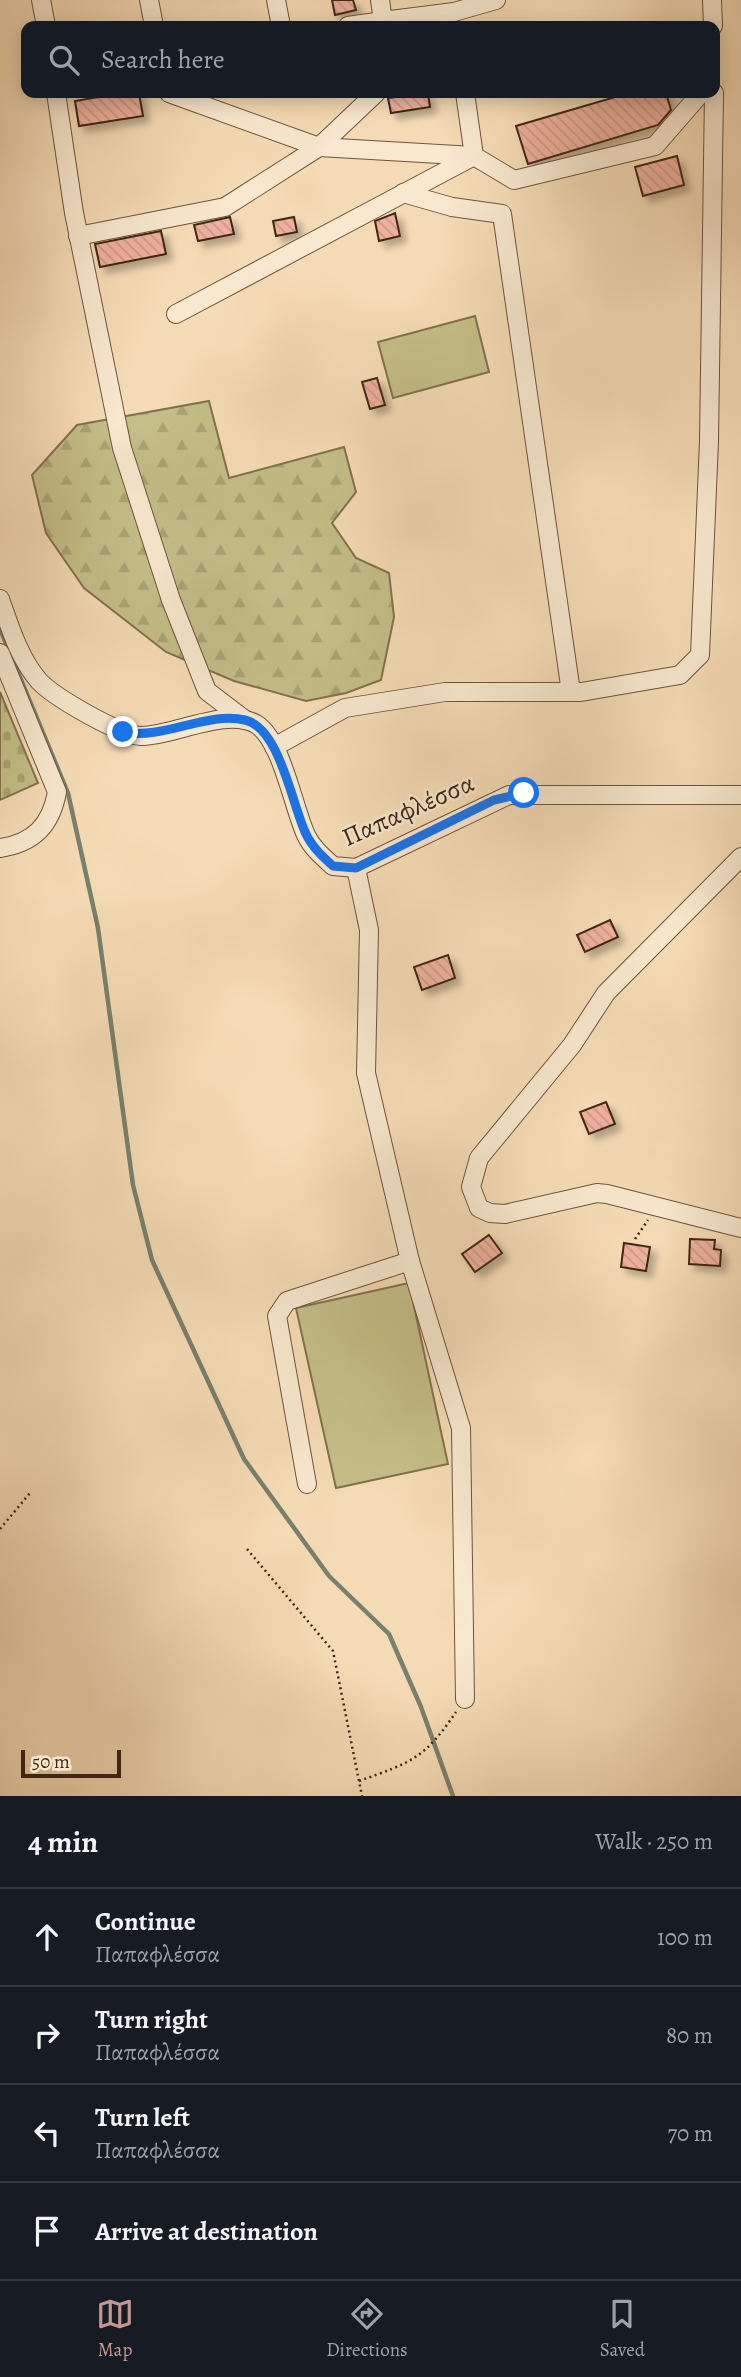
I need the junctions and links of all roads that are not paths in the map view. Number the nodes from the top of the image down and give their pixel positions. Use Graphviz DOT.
graph roads {
  1 [pos="41,0"];
  2 [pos="149,0"];
  3 [pos="276,0"];
  4 [pos="380,0"];
  5 [pos="496,0"];
  6 [pos="712,0"];
  7 [pos="455,19"];
  8 [pos="45,21"];
  9 [pos="153,21"];
  10 [pos="280,21"];
  11 [pos="383,21"];
  12 [pos="426,21"];
  13 [pos="713,21"];
  14 [pos="57,98"];
  15 [pos="183,98"];
  16 [pos="371,98"];
  17 [pos="466,98"];
  18 [pos="697,98"];
  19 [pos="714,98"];
  20 [pos="319,147"];
  21 [pos="474,156"];
  22 [pos="403,193"];
  23 [pos="78,236"];
  24 [pos="176,314"];
  25 [pos="0,599"];
  26 [pos="0,653"];
  27 [pos="571,692"];
  28 [pos="245,720"];
  29 [pos="274,747"];
  30 [pos="741,795"];
  31 [pos="0,848"];
  32 [pos="741,857"];
  33 [pos="356,868"];
  34 [pos="741,1228"];
  35 [pos="410,1261"];
  36 [pos="307,1485"];
  37 [pos="465,1699"];
  1 -- 8 [label="street"];
  2 -- 9 [label="street"];
  3 -- 10 [label="street"];
  4 -- 11 [label="street"];
  5 -- 7 [label="street"];
  6 -- 13 [label="street"];
  7 -- 12 [label="street"];
  14 -- 23 [label="street, Παπαφλέσσα"];
  15 -- 20 [label="street"];
  16 -- 20 [label="street"];
  17 -- 21 [label="street"];
  18 -- 21 [label="street"];
  19 -- 27 [label="street"];
  20 -- 21 [label="street"];
  20 -- 23 [label="street"];
  21 -- 22 [label="street"];
  22 -- 24 [label="street"];
  22 -- 27 [label="street"];
  23 -- 28 [label="street, Παπαφλέσσα"];
  25 -- 28 [label="street"];
  26 -- 31 [label="street"];
  27 -- 29 [label="street"];
  28 -- 29 [label="street, Παπαφλέσσα"];
  29 -- 33 [label="street, Παπαφλέσσα"];
  30 -- 33 [label="street, Παπαφλέσσα"];
  32 -- 34 [label="street"];
  33 -- 35 [label="street"];
  35 -- 36 [label="street"];
  35 -- 37 [label="street"];
}
